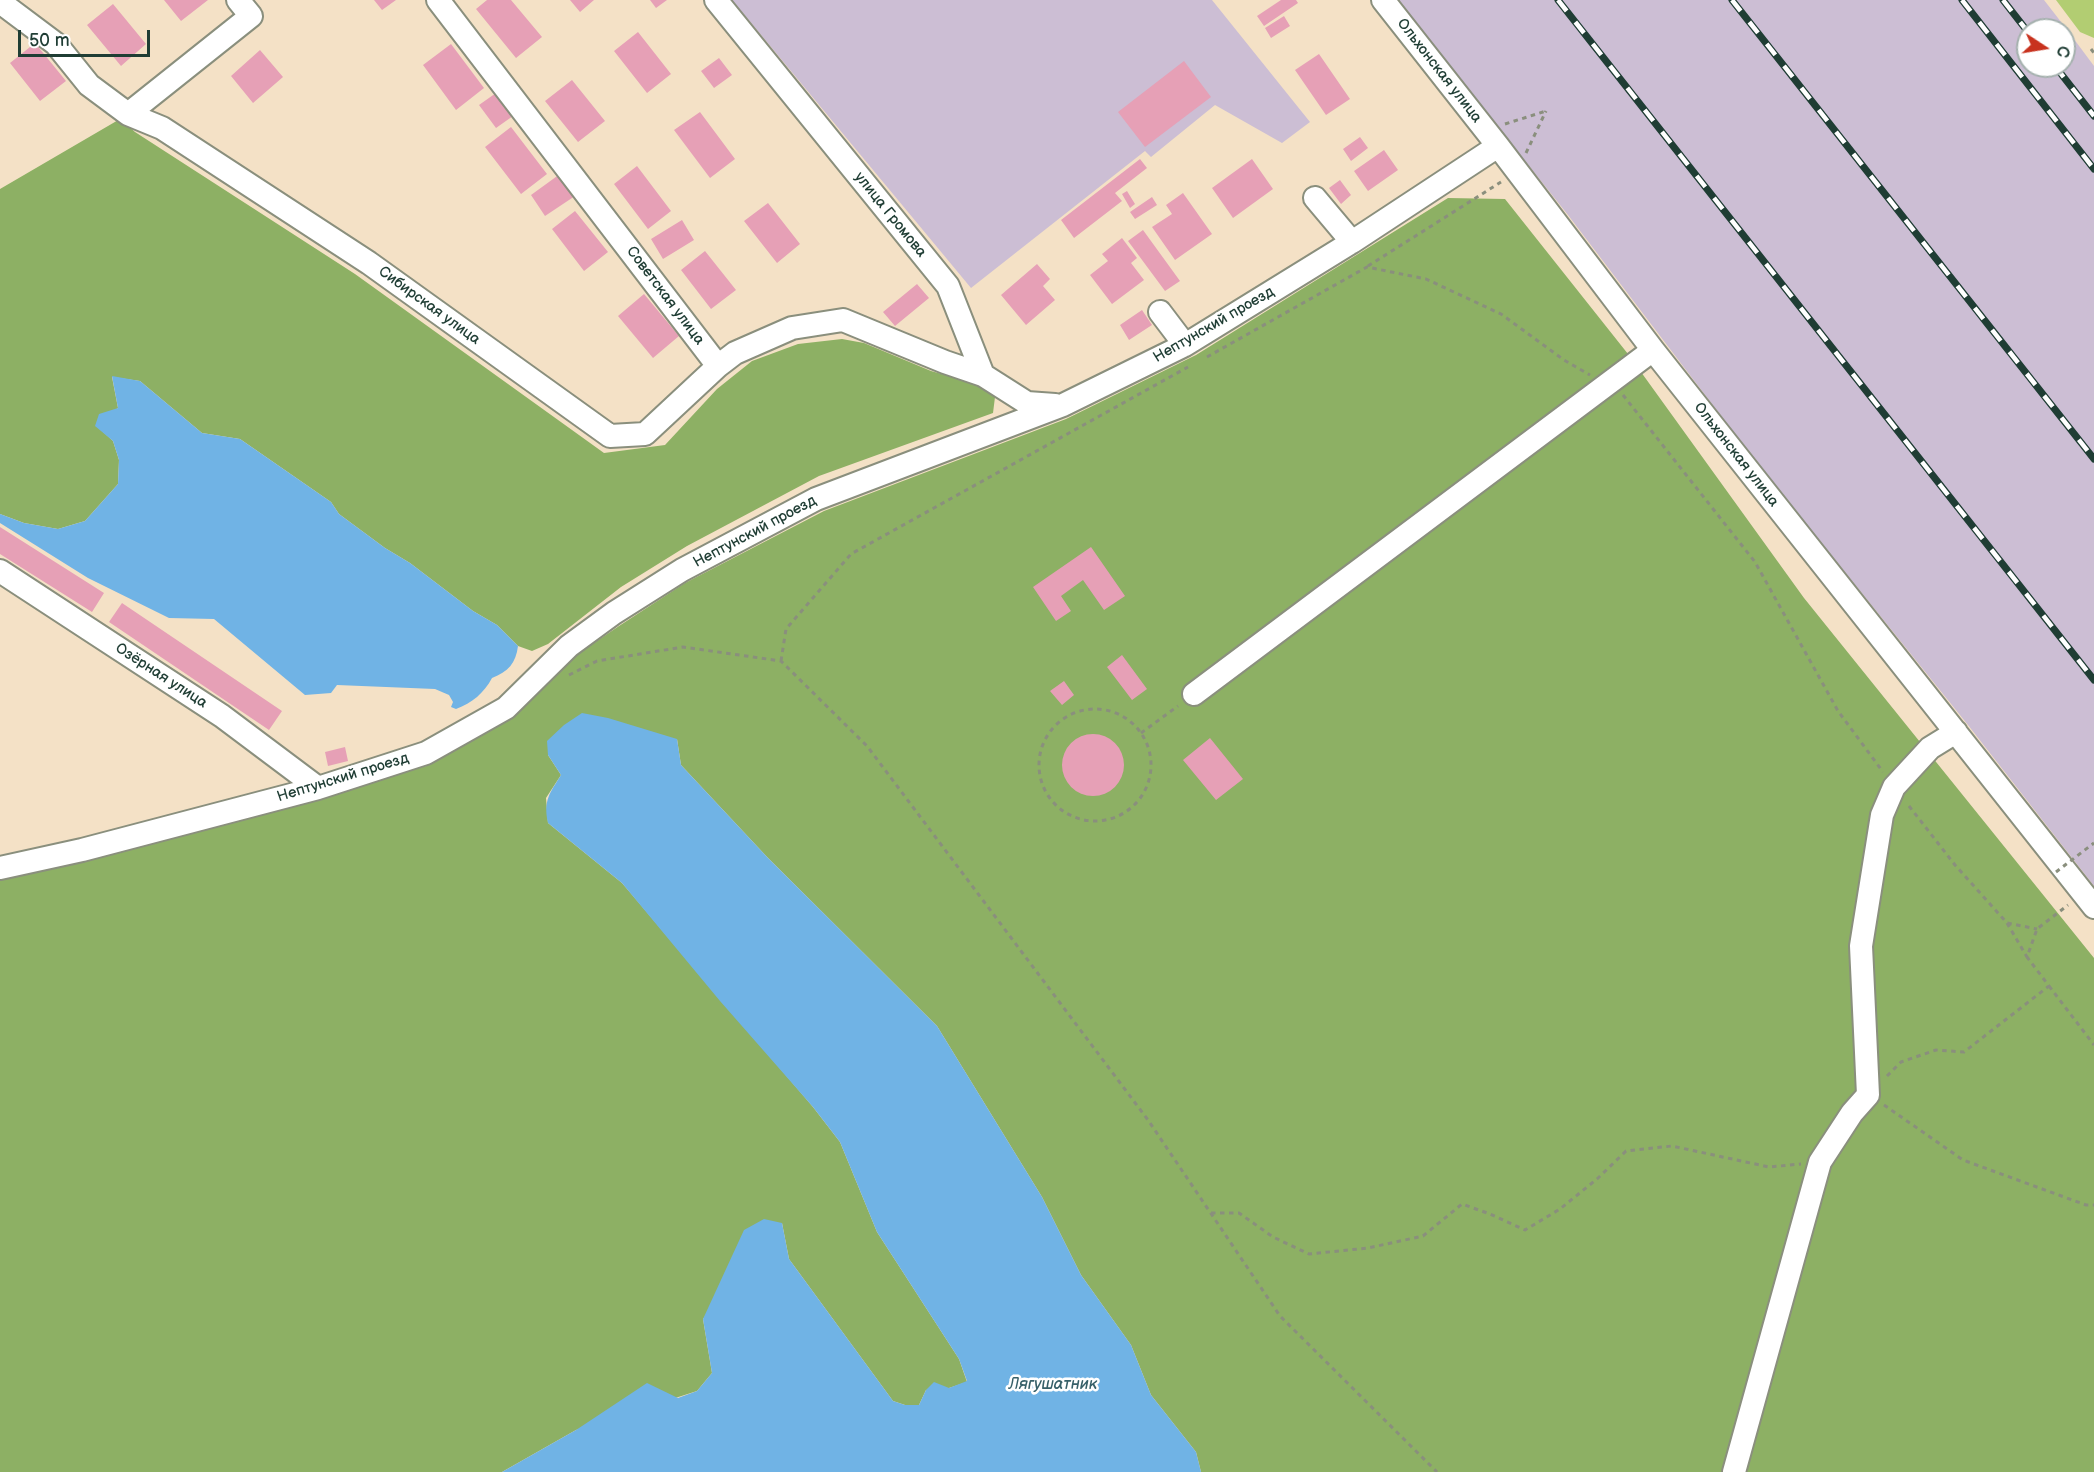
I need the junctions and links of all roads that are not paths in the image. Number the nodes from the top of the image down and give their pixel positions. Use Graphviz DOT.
graph roads {
  1 [pos="238,0"];
  2 [pos="438,0"];
  3 [pos="716,0"];
  4 [pos="1383,0"];
  5 [pos="0,2"];
  6 [pos="128,114"];
  7 [pos="1492,138"];
  8 [pos="1315,198"];
  9 [pos="1352,242"];
  10 [pos="1160,312"];
  11 [pos="1185,345"];
  12 [pos="1653,350"];
  13 [pos="718,366"];
  14 [pos="983,375"];
  15 [pos="1063,405"];
  16 [pos="0,571"];
  17 [pos="1194,694"];
  18 [pos="1956,732"];
  19 [pos="318,788"];
  20 [pos="0,868"];
  21 [pos="2085,903"];
  22 [pos="1734,1472"];
  1 -- 6 [label="street"];
  2 -- 13 [label="street, Советская улица"];
  3 -- 14 [label="street, улица Громова"];
  4 -- 7 [label="street, Ольхонская улица"];
  5 -- 6 [label="street, Сибирская улица"];
  6 -- 13 [label="street, Сибирская улица"];
  7 -- 9 [label="street, Нептунский проезд"];
  7 -- 12 [label="street, Ольхонская улица"];
  8 -- 9 [label="street"];
  9 -- 11 [label="street, Нептунский проезд"];
  10 -- 11 [label="street"];
  11 -- 15 [label="street, Нептунский проезд"];
  12 -- 17 [label="street"];
  12 -- 18 [label="street, Ольхонская улица"];
  13 -- 14 [label="street"];
  14 -- 15 [label="street"];
  15 -- 19 [label="street, Нептунский проезд"];
  16 -- 19 [label="street, Озёрная улица"];
  18 -- 21 [label="street, Ольхонская улица"];
  18 -- 22 [label="street"];
  19 -- 20 [label="street, Нептунский проезд"];
}
